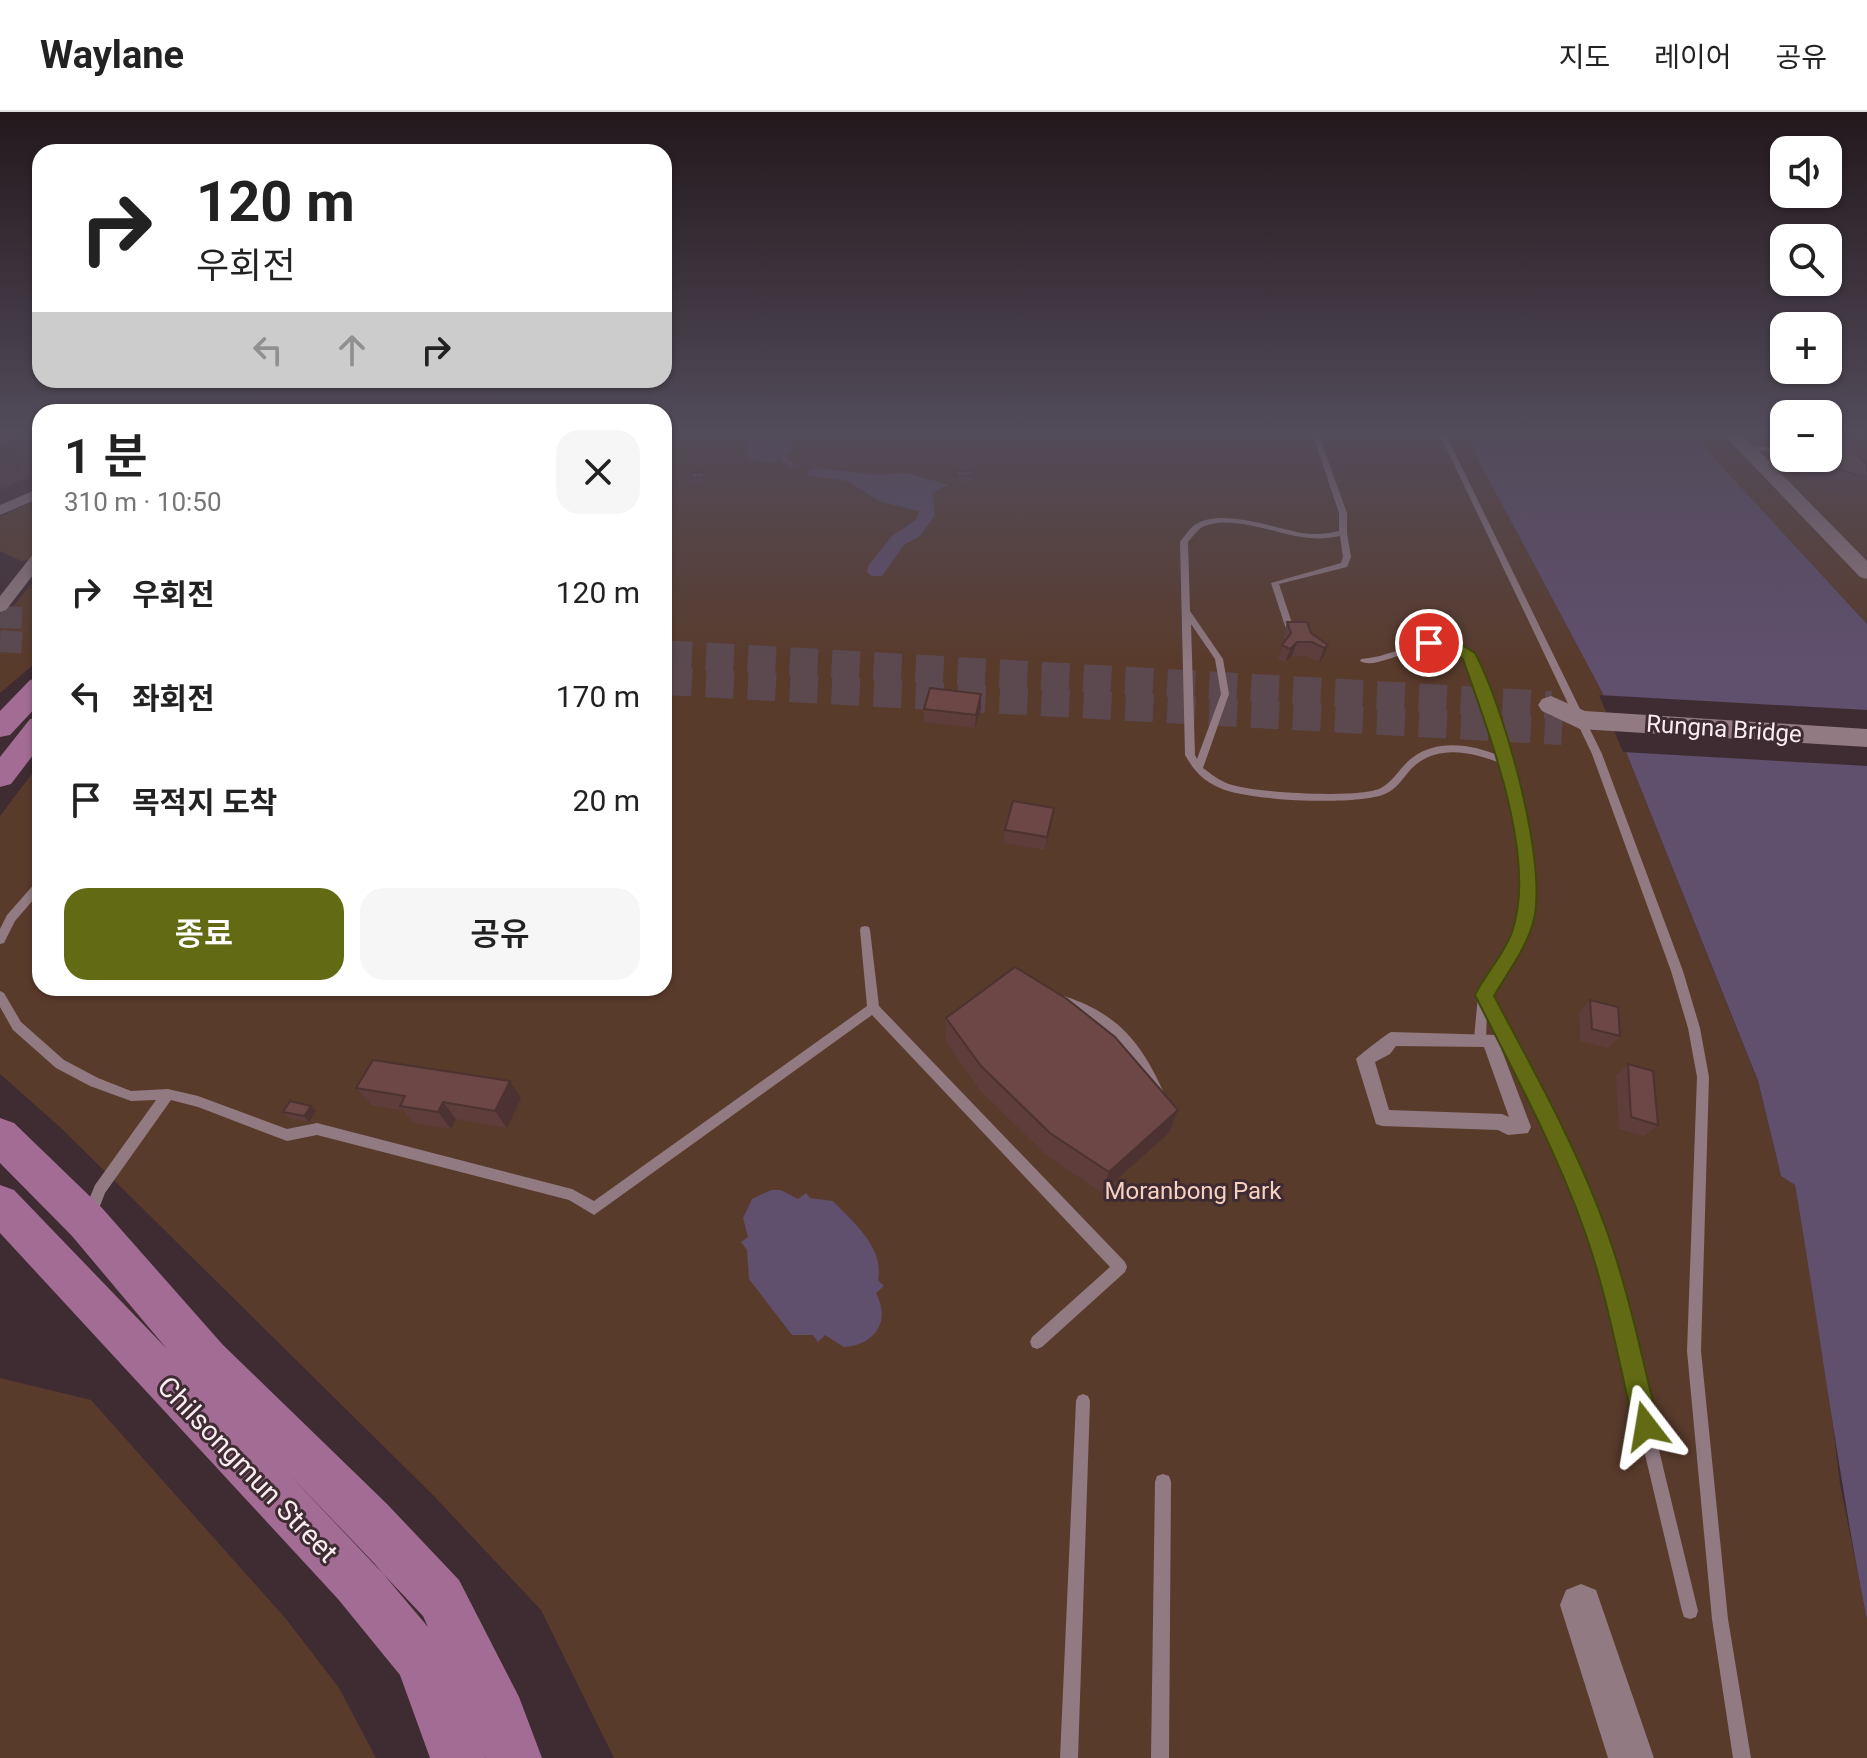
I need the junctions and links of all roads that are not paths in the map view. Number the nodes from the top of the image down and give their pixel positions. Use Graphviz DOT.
graph roads {
  1 [pos="1342,510"];
  2 [pos="1479,510"];
  3 [pos="1806,510"];
  4 [pos="1343,533"];
  5 [pos="32,566"];
  6 [pos="1867,573"];
  7 [pos="0,607"];
  8 [pos="1185,610"];
  9 [pos="1291,632"];
  10 [pos="1364,661"];
  11 [pos="32,694"];
  12 [pos="1551,705"];
  13 [pos="0,728"];
  14 [pos="32,736"];
  15 [pos="1867,738"];
  16 [pos="1506,762"];
  17 [pos="1198,769"];
  18 [pos="0,777"];
  19 [pos="32,894"];
  20 [pos="865,930"];
  21 [pos="0,940"];
  22 [pos="1020,992"];
  23 [pos="1484,995"];
  24 [pos="0,996"];
  25 [pos="873,1008"];
  26 [pos="1480,1039"];
  27 [pos="168,1094"];
  28 [pos="0,1136"];
  29 [pos="0,1204"];
  30 [pos="87,1222"];
  31 [pos="1037,1342"];
  32 [pos="1083,1401"];
  33 [pos="1163,1482"];
  34 [pos="1581,1605"];
  35 [pos="1690,1611"];
  36 [pos="458,1758"];
  37 [pos="514,1758"];
  38 [pos="1069,1758"];
  39 [pos="1160,1758"];
  40 [pos="1631,1758"];
  41 [pos="1742,1758"];
  1 -- 4 [label="lane"];
  2 -- 41 [label="lane"];
  3 -- 6 [label="street"];
  4 -- 8 [label="lane"];
  4 -- 9 [label="lane"];
  5 -- 7 [label="street"];
  8 -- 17 [label="lane"];
  8 -- 17 [label="lane"];
  10 -- 16 [label="lane"];
  11 -- 13 [label="main road"];
  12 -- 15 [label="main road, Rungna Bridge"];
  14 -- 18 [label="main road"];
  16 -- 17 [label="lane"];
  16 -- 23 [label="lane"];
  19 -- 21 [label="lane"];
  20 -- 25 [label="lane"];
  22 -- 22 [label="street"];
  23 -- 26 [label="lane"];
  23 -- 35 [label="lane"];
  24 -- 27 [label="lane"];
  25 -- 27 [label="lane"];
  25 -- 31 [label="lane"];
  26 -- 26 [label="street"];
  27 -- 30 [label="lane"];
  28 -- 30 [label="main road"];
  29 -- 36 [label="main road, Chilsongmun Street"];
  30 -- 37 [label="main road, Chilsongmun Street"];
  32 -- 38 [label="lane"];
  33 -- 39 [label="lane"];
  34 -- 40 [label="street"];
}
